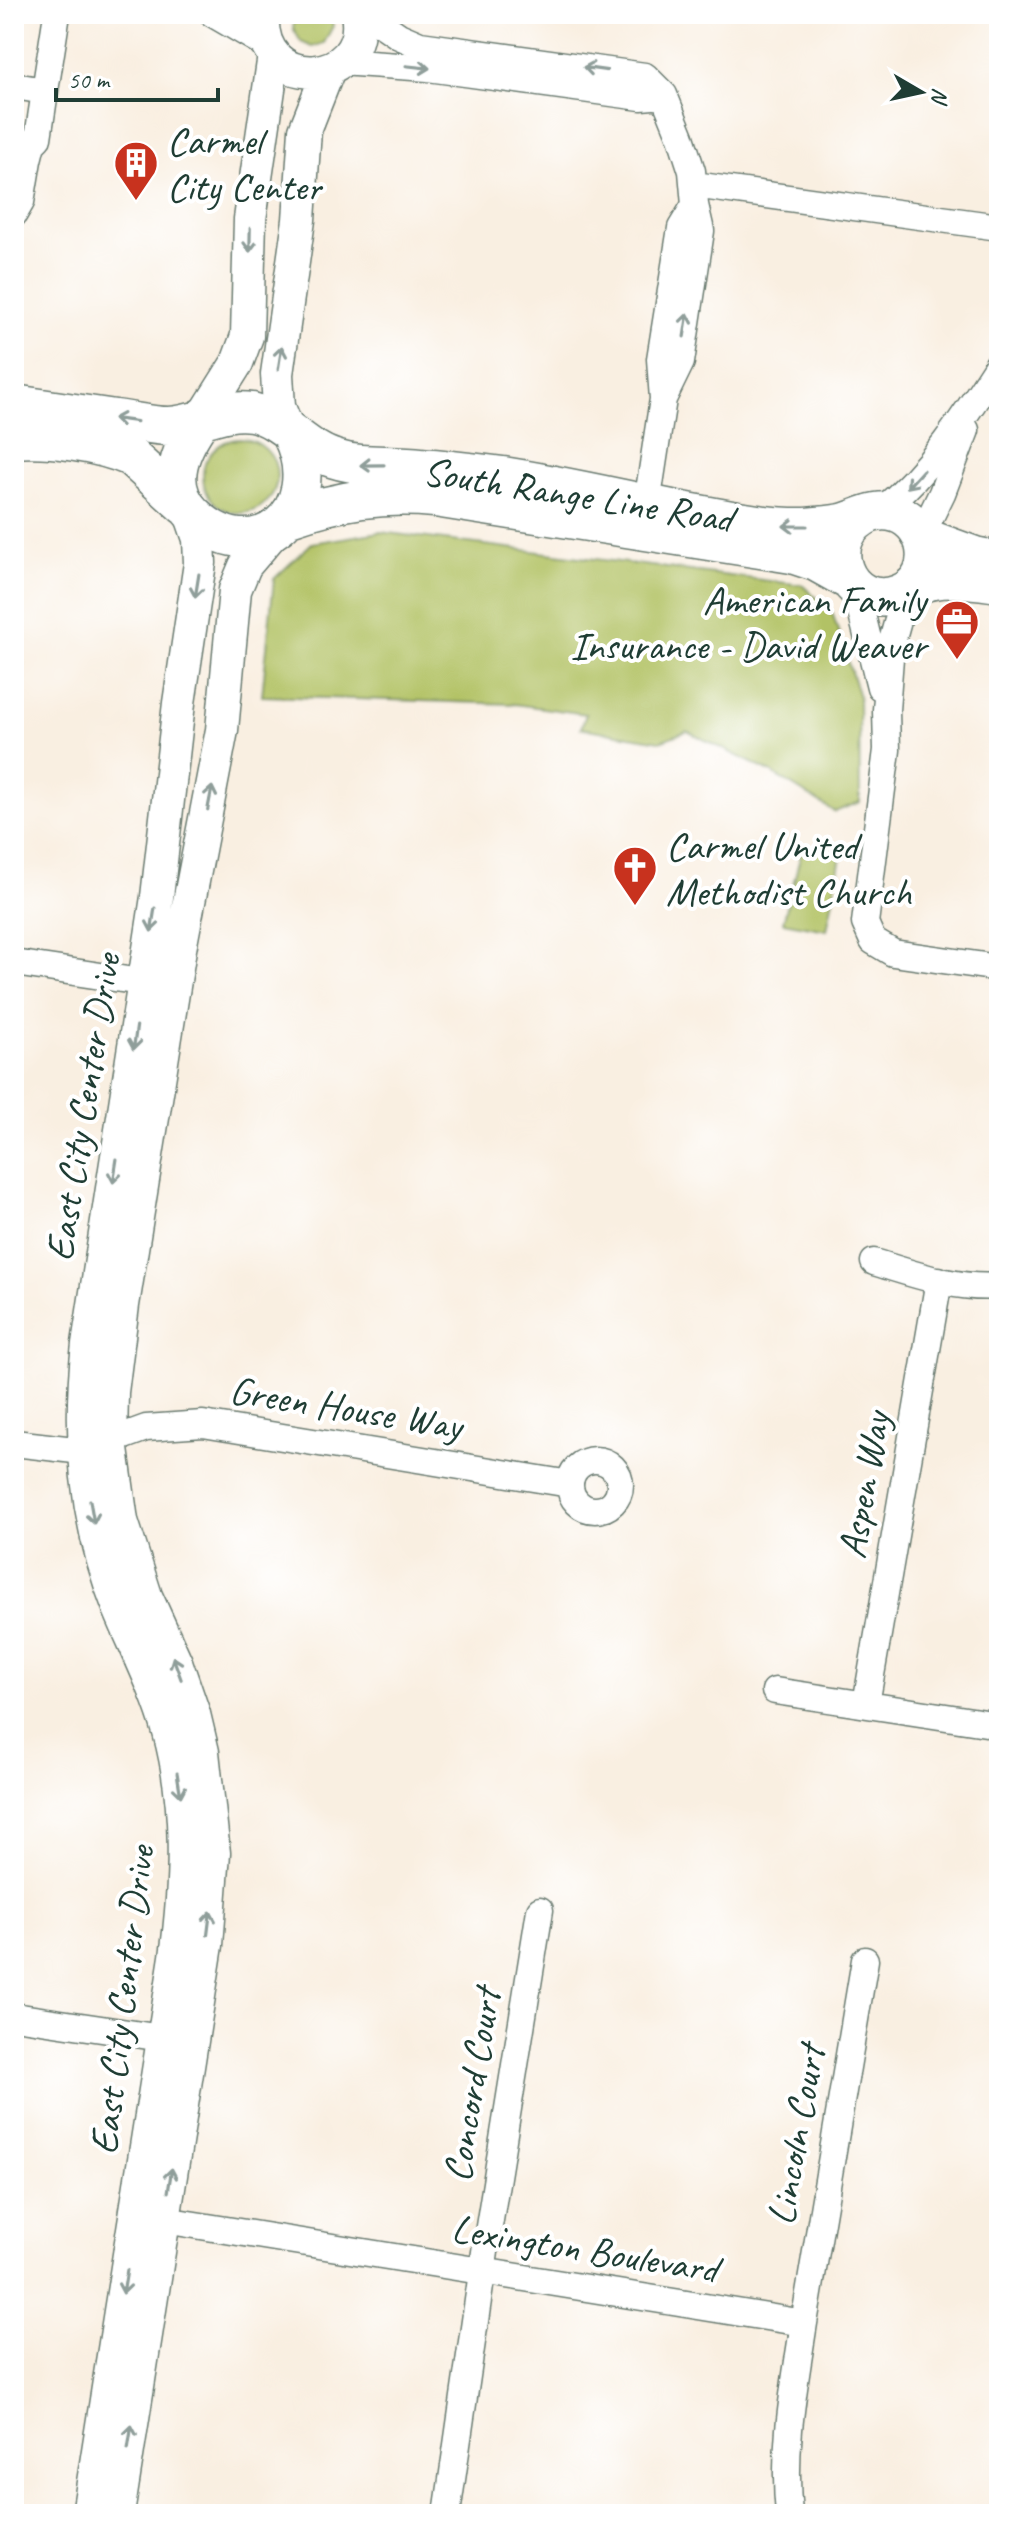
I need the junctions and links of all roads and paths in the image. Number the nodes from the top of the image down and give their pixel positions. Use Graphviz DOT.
graph roads {
  1 [pos="57,14"];
  2 [pos="213,14"];
  3 [pos="263,14"];
  4 [pos="357,14"];
  5 [pos="367,14"];
  6 [pos="271,51"];
  7 [pos="335,65"];
  8 [pos="14,86"];
  9 [pos="45,91"];
  10 [pos="664,95"];
  11 [pos="694,195"];
  12 [pos="14,214"];
  13 [pos="999,227"];
  14 [pos="999,363"];
  15 [pos="979,396"];
  16 [pos="14,404"];
  17 [pos="203,418"];
  18 [pos="291,434"];
  19 [pos="14,439"];
  20 [pos="647,504"];
  21 [pos="187,508"];
  22 [pos="876,512"];
  23 [pos="284,522"];
  24 [pos="923,536"];
  25 [pos="999,561"];
  26 [pos="999,583"];
  27 [pos="852,584"];
  28 [pos="909,588"];
  29 [pos="886,710"];
  30 [pos="14,963"];
  31 [pos="999,968"];
  32 [pos="158,984"];
  33 [pos="874,1262"];
  34 [pos="939,1280"];
  35 [pos="999,1286"];
  36 [pos="14,1443"];
  37 [pos="97,1446"];
  38 [pos="570,1484"];
  39 [pos="775,1691"];
  40 [pos="866,1704"];
  41 [pos="999,1725"];
  42 [pos="540,1910"];
  43 [pos="865,1960"];
  44 [pos="14,2016"];
  45 [pos="162,2038"];
  46 [pos="164,2220"];
  47 [pos="482,2273"];
  48 [pos="804,2323"];
  49 [pos="88,2514"];
  50 [pos="118,2514"];
  51 [pos="447,2514"];
  52 [pos="789,2514"];
  1 -- 9 [label="street"];
  2 -- 6 [label="street"];
  3 -- 6 [label="street"];
  4 -- 7 [label="street"];
  10 -- 5 [label="street, one-way"];
  6 -- 7 [label="street"];
  6 -- 17 [label="street, one-way"];
  7 -- 10 [label="street, one-way"];
  18 -- 7 [label="street, one-way"];
  8 -- 9 [label="street"];
  9 -- 12 [label="street"];
  10 -- 11 [label="street"];
  11 -- 13 [label="street"];
  11 -- 20 [label="street"];
  14 -- 15 [label="street"];
  15 -- 22 [label="street, one-way"];
  15 -- 24 [label="street"];
  17 -- 16 [label="main road, one-way"];
  17 -- 18 [label="main road"];
  17 -- 21 [label="main road"];
  20 -- 18 [label="main road, South Range Line Road, one-way"];
  18 -- 23 [label="main road"];
  19 -- 21 [label="main road"];
  22 -- 20 [label="main road, South Range Line Road, one-way"];
  21 -- 23 [label="main road"];
  21 -- 32 [label="street, East City Center Drive, one-way"];
  22 -- 24 [label="main road"];
  22 -- 27 [label="main road"];
  23 -- 27 [label="main road, South Range Line Road"];
  32 -- 23 [label="street, East City Center Drive, one-way"];
  24 -- 25 [label="main road"];
  24 -- 28 [label="main road"];
  26 -- 28 [label="main road"];
  27 -- 28 [label="main road"];
  27 -- 29 [label="street"];
  28 -- 29 [label="street"];
  29 -- 31 [label="street"];
  30 -- 32 [label="street"];
  32 -- 37 [label="street, East City Center Drive"];
  33 -- 34 [label="street"];
  34 -- 35 [label="street"];
  34 -- 40 [label="street, Aspen Way"];
  36 -- 37 [label="street"];
  37 -- 38 [label="street, Green House Way"];
  37 -- 45 [label="street, East City Center Drive, one-way"];
  46 -- 37 [label="street, East City Center Drive, one-way"];
  39 -- 40 [label="street"];
  40 -- 41 [label="street"];
  42 -- 47 [label="street, Concord Court"];
  43 -- 48 [label="street, Lincoln Court"];
  44 -- 45 [label="street"];
  45 -- 49 [label="street, East City Center Drive, one-way"];
  46 -- 47 [label="street, Lexington Boulevard"];
  50 -- 46 [label="street, East City Center Drive, one-way"];
  47 -- 48 [label="street, Lexington Boulevard"];
  47 -- 51 [label="street, Concord Court"];
  48 -- 52 [label="street"];
}
